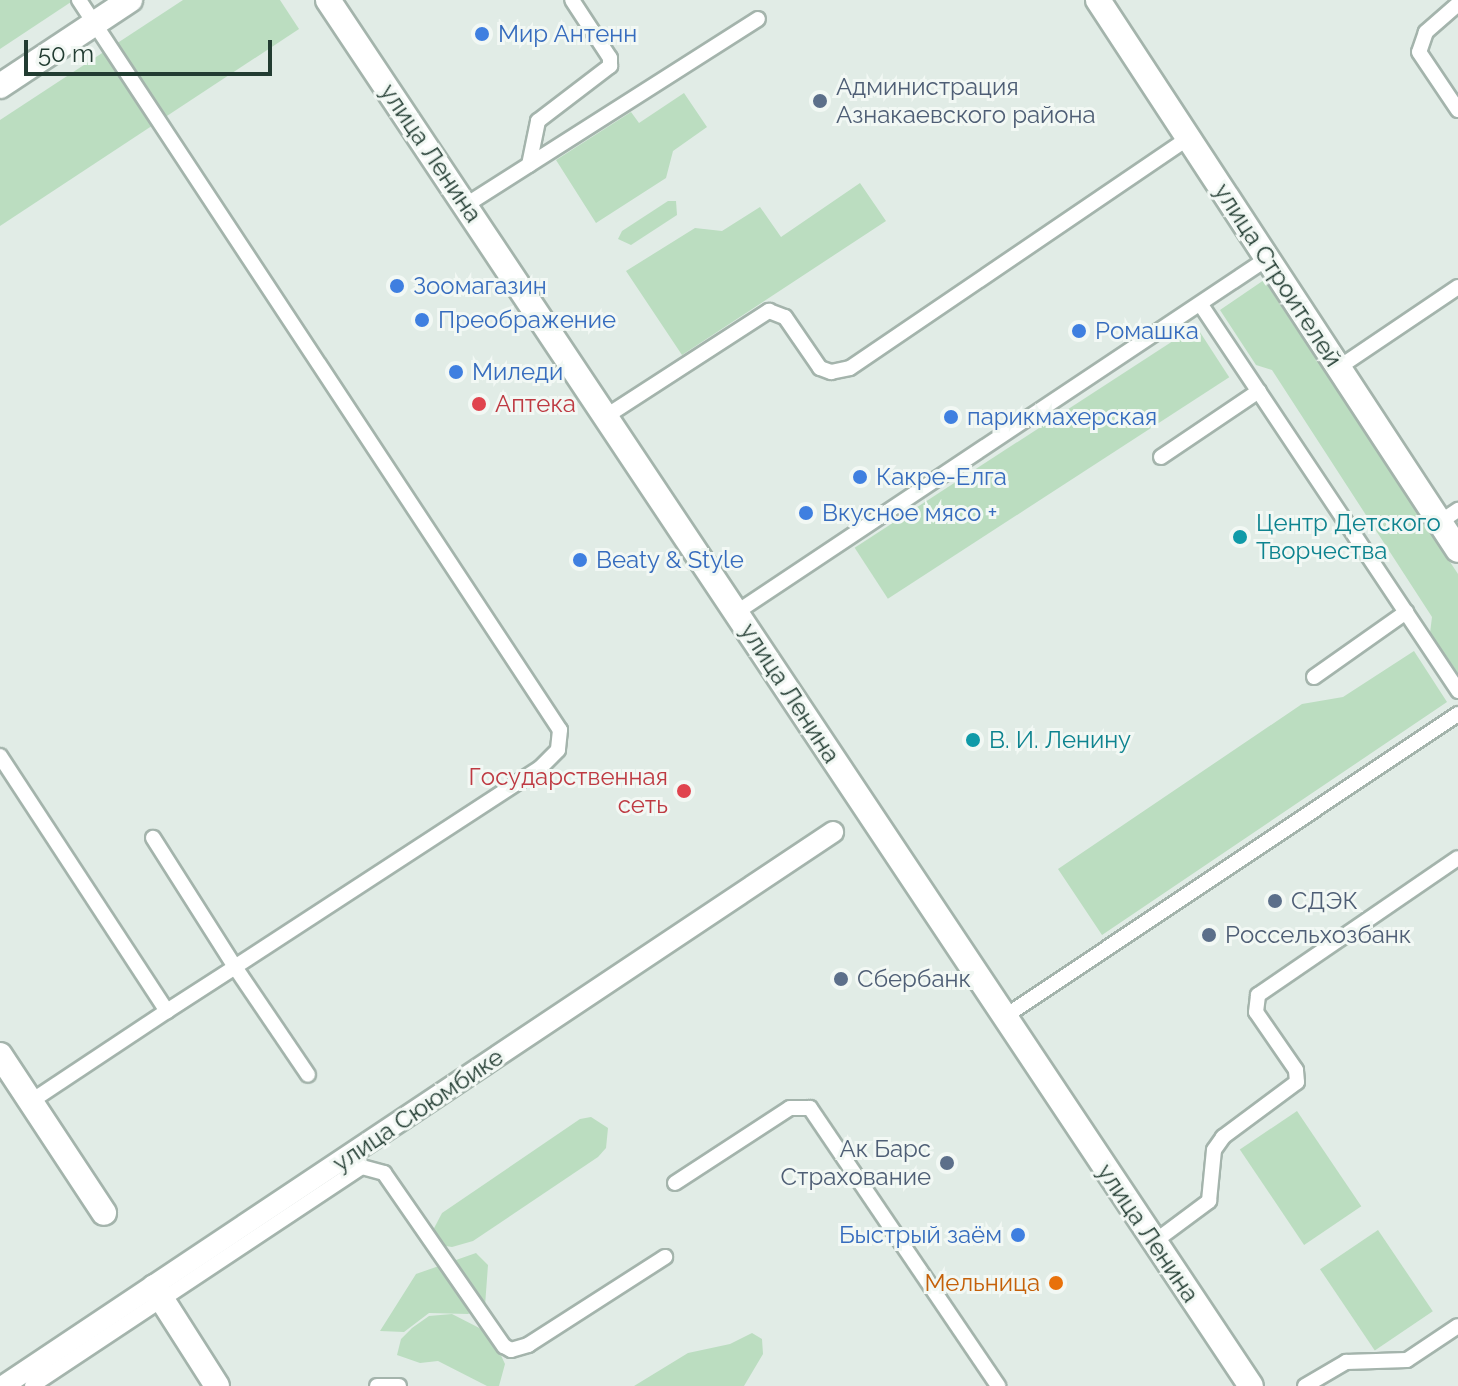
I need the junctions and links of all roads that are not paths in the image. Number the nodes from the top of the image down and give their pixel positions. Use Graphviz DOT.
graph roads {
  1 [pos="79,0"];
  2 [pos="130,0"];
  3 [pos="328,0"];
  4 [pos="572,0"];
  5 [pos="1098,0"];
  6 [pos="1458,4"];
  7 [pos="758,19"];
  8 [pos="94,24"];
  9 [pos="0,86"];
  10 [pos="1458,110"];
  11 [pos="1189,138"];
  12 [pos="529,165"];
  13 [pos="466,205"];
  14 [pos="1268,258"];
  15 [pos="1458,287"];
  16 [pos="1201,305"];
  17 [pos="1338,368"];
  18 [pos="1259,391"];
  19 [pos="608,415"];
  20 [pos="1161,457"];
  21 [pos="1449,516"];
  22 [pos="1458,550"];
  23 [pos="737,612"];
  24 [pos="1406,612"];
  25 [pos="1314,677"];
  26 [pos="1458,691"];
  27 [pos="1458,714"];
  28 [pos="0,756"];
  29 [pos="833,832"];
  30 [pos="153,838"];
  31 [pos="1458,858"];
  32 [pos="235,967"];
  33 [pos="167,1011"];
  34 [pos="1004,1017"];
  35 [pos="4,1069"];
  36 [pos="308,1075"];
  37 [pos="30,1102"];
  38 [pos="675,1183"];
  39 [pos="104,1213"];
  40 [pos="1154,1242"];
  41 [pos="665,1257"];
  42 [pos="157,1294"];
  43 [pos="1458,1326"];
  44 [pos="3,1386"];
  45 [pos="32,1386"];
  46 [pos="217,1386"];
  47 [pos="377,1386"];
  48 [pos="399,1386"];
  49 [pos="998,1386"];
  50 [pos="1251,1386"];
  51 [pos="1305,1386"];
  1 -- 8 [label="lane"];
  2 -- 8 [label="main road"];
  3 -- 13 [label="main road, улица Ленина"];
  4 -- 12 [label="lane"];
  5 -- 11 [label="main road, улица Строителей"];
  6 -- 10 [label="lane"];
  7 -- 12 [label="lane"];
  8 -- 9 [label="main road"];
  8 -- 32 [label="lane"];
  11 -- 14 [label="main road, улица Строителей"];
  11 -- 19 [label="lane"];
  12 -- 13 [label="lane"];
  13 -- 19 [label="main road, улица Ленина"];
  14 -- 16 [label="lane"];
  14 -- 17 [label="main road, улица Строителей"];
  15 -- 17 [label="lane"];
  16 -- 18 [label="lane"];
  16 -- 23 [label="lane"];
  17 -- 21 [label="main road, улица Строителей"];
  18 -- 20 [label="lane"];
  18 -- 24 [label="lane"];
  19 -- 23 [label="main road, улица Ленина"];
  21 -- 22 [label="main road, улица Строителей"];
  23 -- 34 [label="main road, улица Ленина"];
  24 -- 25 [label="lane"];
  24 -- 26 [label="lane"];
  27 -- 34 [label="lane"];
  28 -- 33 [label="lane"];
  29 -- 42 [label="street, улица Сююмбике"];
  30 -- 32 [label="lane"];
  31 -- 40 [label="lane"];
  32 -- 33 [label="lane"];
  32 -- 36 [label="lane"];
  33 -- 37 [label="lane"];
  34 -- 40 [label="main road, улица Ленина"];
  35 -- 37 [label="main road"];
  37 -- 39 [label="main road"];
  38 -- 49 [label="lane"];
  40 -- 50 [label="main road, улица Ленина"];
  41 -- 42 [label="lane"];
  42 -- 44 [label="street, улица Сююмбике"];
  42 -- 45 [label="lane"];
  42 -- 46 [label="main road"];
  43 -- 51 [label="lane"];
  47 -- 48 [label="lane"];
}
